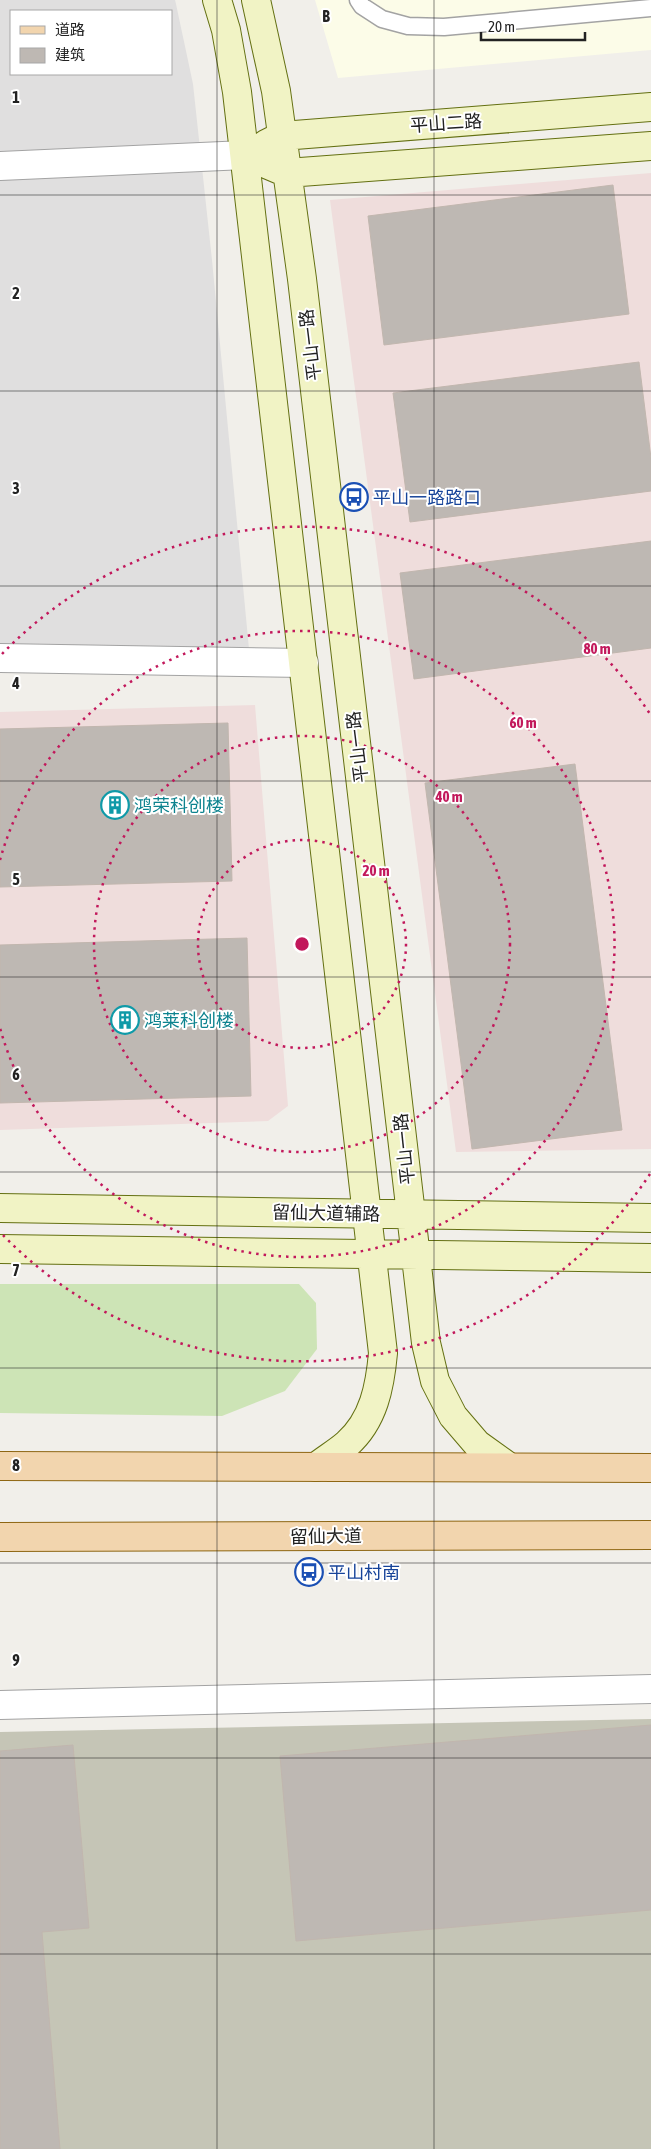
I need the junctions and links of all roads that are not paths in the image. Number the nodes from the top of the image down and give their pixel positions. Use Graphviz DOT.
graph roads {
  1 [pos="217,0"];
  2 [pos="256,0"];
  3 [pos="358,0"];
  4 [pos="651,8"];
  5 [pos="651,107"];
  6 [pos="282,136"];
  7 [pos="651,146"];
  8 [pos="245,155"];
  9 [pos="0,166"];
  10 [pos="287,174"];
  11 [pos="0,658"];
  12 [pos="304,663"];
  13 [pos="0,1208"];
  14 [pos="367,1214"];
  15 [pos="410,1214"];
  16 [pos="651,1218"];
  17 [pos="0,1249"];
  18 [pos="372,1254"];
  19 [pos="415,1255"];
  20 [pos="651,1258"];
  21 [pos="0,1466"];
  22 [pos="316,1467"];
  23 [pos="509,1467"];
  24 [pos="651,1468"];
  25 [pos="651,1535"];
  26 [pos="0,1538"];
  27 [pos="651,1689"];
  28 [pos="0,1705"];
  1 -- 8 [label="street"];
  2 -- 6 [label="street, 平山一路"];
  3 -- 4 [label="lane"];
  5 -- 6 [label="street, 平山二路"];
  6 -- 8 [label="street, 平山二路"];
  6 -- 10 [label="street, 平山一路"];
  7 -- 10 [label="street, 平山二路"];
  8 -- 9 [label="street, 平山二路"];
  8 -- 10 [label="street, 平山二路"];
  8 -- 12 [label="street"];
  10 -- 15 [label="street, 平山一路"];
  11 -- 12 [label="street"];
  12 -- 14 [label="street"];
  13 -- 14 [label="street, 留仙大道辅路"];
  14 -- 15 [label="street, 留仙大道辅路"];
  14 -- 18 [label="street"];
  15 -- 16 [label="street, 留仙大道辅路"];
  15 -- 19 [label="street, 平山一路"];
  17 -- 18 [label="street"];
  18 -- 19 [label="street"];
  18 -- 22 [label="street"];
  19 -- 20 [label="street"];
  19 -- 23 [label="street, 平山一路"];
  21 -- 22 [label="main road"];
  22 -- 23 [label="main road"];
  23 -- 24 [label="main road"];
  25 -- 26 [label="main road, 留仙大道"];
  27 -- 28 [label="street"];
}
